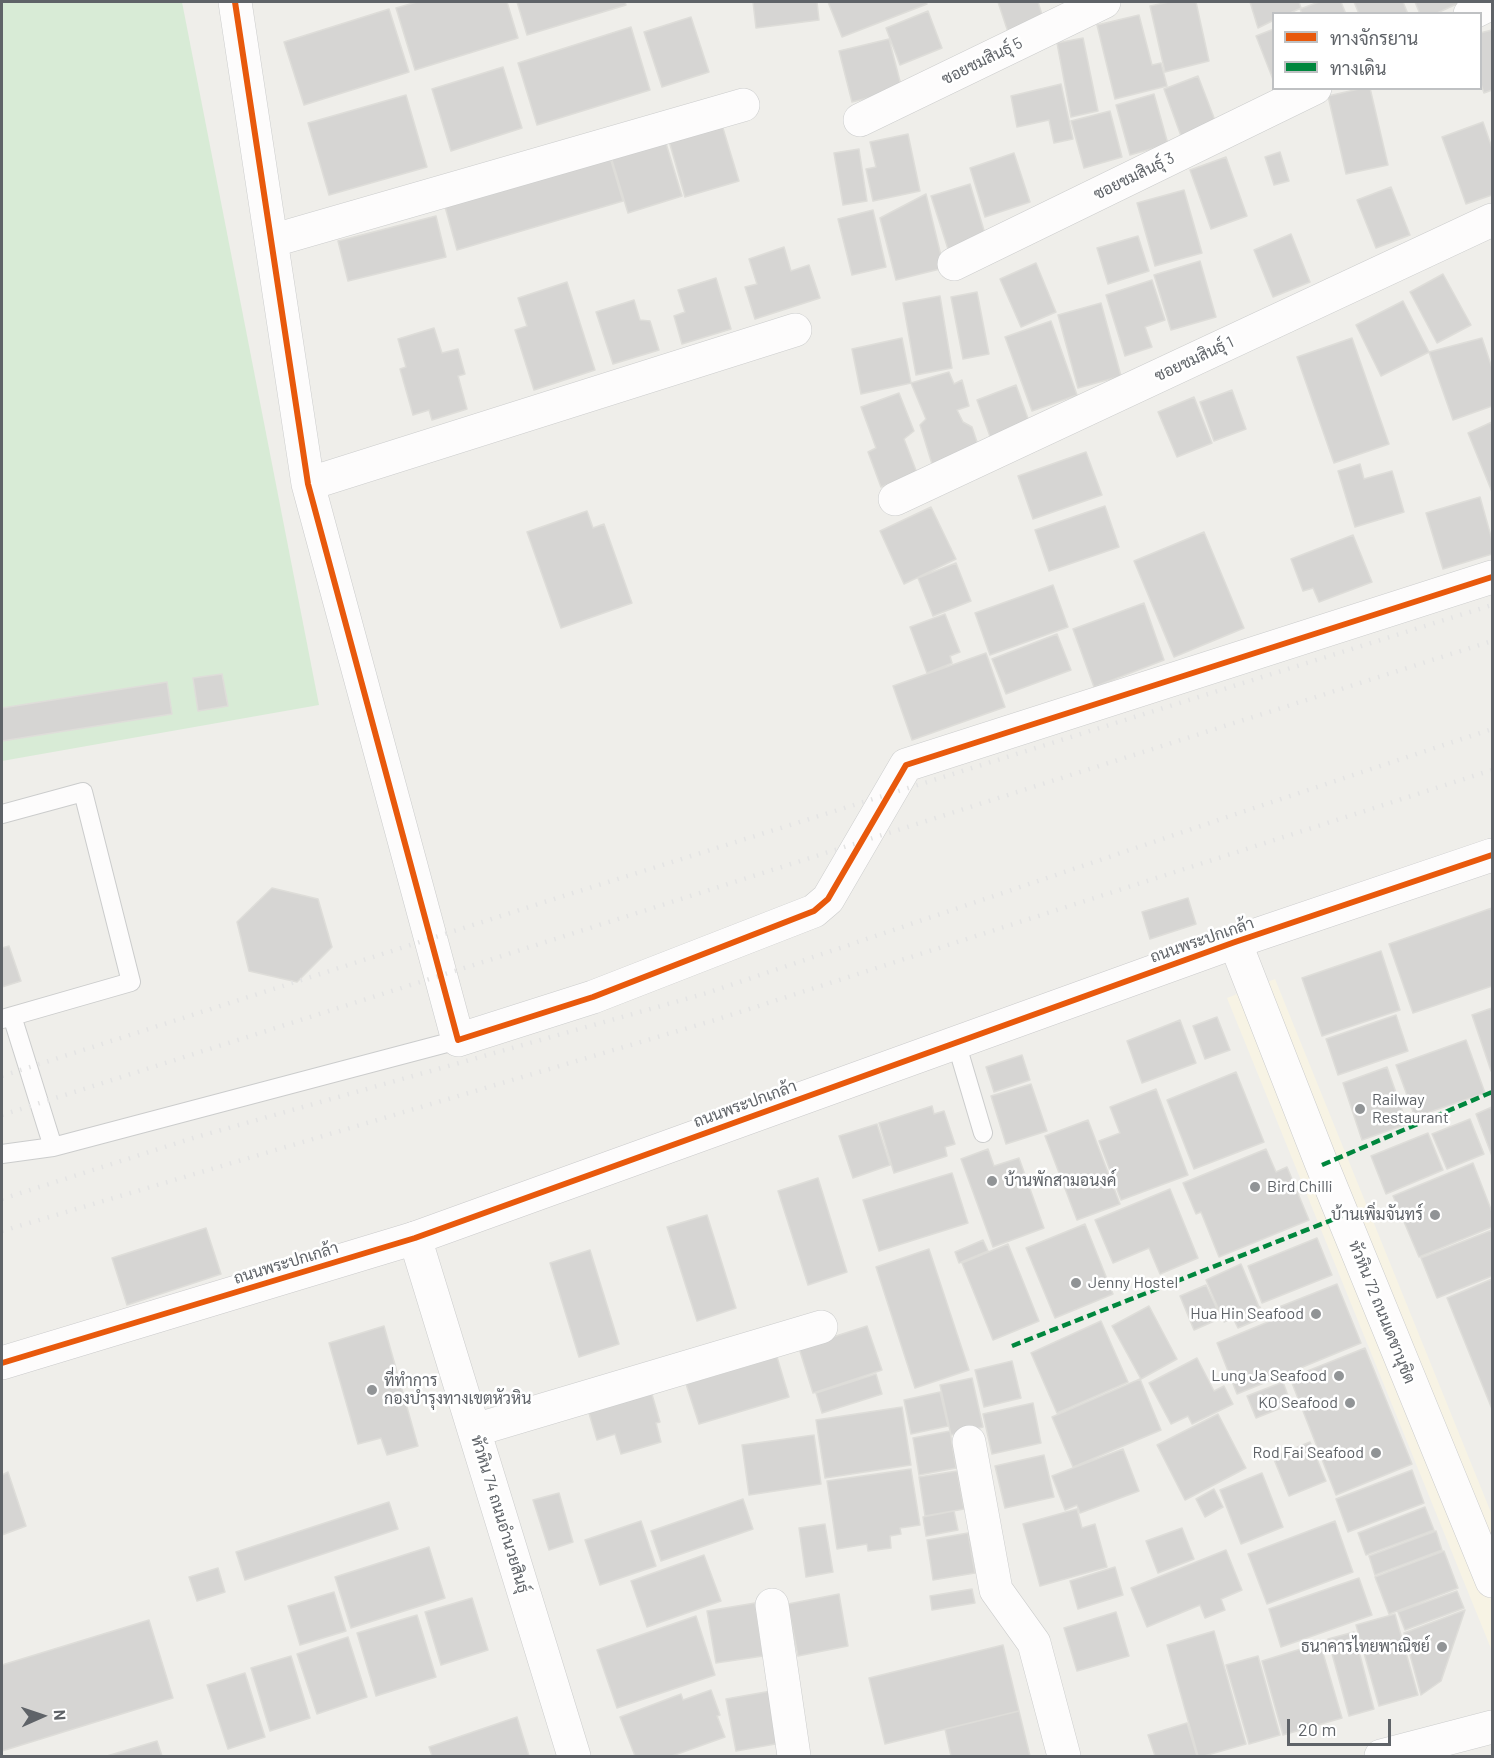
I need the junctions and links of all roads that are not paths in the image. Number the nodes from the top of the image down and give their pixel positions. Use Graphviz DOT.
graph roads {
  1 [pos="235,2"];
  2 [pos="1104,2"];
  3 [pos="1492,3"];
  4 [pos="1474,12"];
  5 [pos="1311,90"];
  6 [pos="743,105"];
  7 [pos="860,120"];
  8 [pos="1492,220"];
  9 [pos="271,242"];
  10 [pos="954,264"];
  11 [pos="795,330"];
  12 [pos="308,484"];
  13 [pos="895,499"];
  14 [pos="1492,577"];
  15 [pos="2,814"];
  16 [pos="1492,855"];
  17 [pos="1235,942"];
  18 [pos="7,1017"];
  19 [pos="458,1040"];
  20 [pos="956,1042"];
  21 [pos="983,1133"];
  22 [pos="53,1147"];
  23 [pos="2,1154"];
  24 [pos="414,1238"];
  25 [pos="821,1327"];
  26 [pos="2,1363"];
  27 [pos="475,1430"];
  28 [pos="969,1442"];
  29 [pos="1492,1581"];
  30 [pos="772,1605"];
  31 [pos="1492,1727"];
  32 [pos="574,1756"];
  33 [pos="794,1756"];
  34 [pos="1064,1756"];
  35 [pos="1381,1756"];
  1 -- 9 [label="street"];
  2 -- 7 [label="street, ซอยชมสินธุ์ 5"];
  3 -- 4 [label="street"];
  5 -- 10 [label="street, ซอยชมสินธุ์ 3"];
  6 -- 9 [label="street"];
  8 -- 13 [label="street, ซอยชมสินธุ์ 1"];
  9 -- 12 [label="street"];
  11 -- 12 [label="street"];
  12 -- 19 [label="street"];
  14 -- 19 [label="street"];
  15 -- 18 [label="lane"];
  16 -- 17 [label="street, ถนนพระปกเกล้า"];
  17 -- 20 [label="street, ถนนพระปกเกล้า"];
  17 -- 29 [label="street, หัวหิน 72 ถนนเดชานุชิต"];
  18 -- 22 [label="lane"];
  19 -- 22 [label="lane"];
  20 -- 21 [label="lane"];
  20 -- 24 [label="street, ถนนพระปกเกล้า"];
  22 -- 23 [label="lane"];
  24 -- 26 [label="street, ถนนพระปกเกล้า"];
  24 -- 27 [label="street, หัวหิน 74 ถนนอำนวยสินธุ์"];
  25 -- 27 [label="street"];
  27 -- 32 [label="street, หัวหิน 74 ถนนอำนวยสินธุ์"];
  28 -- 34 [label="street"];
  30 -- 33 [label="street"];
  31 -- 35 [label="street"];
}
